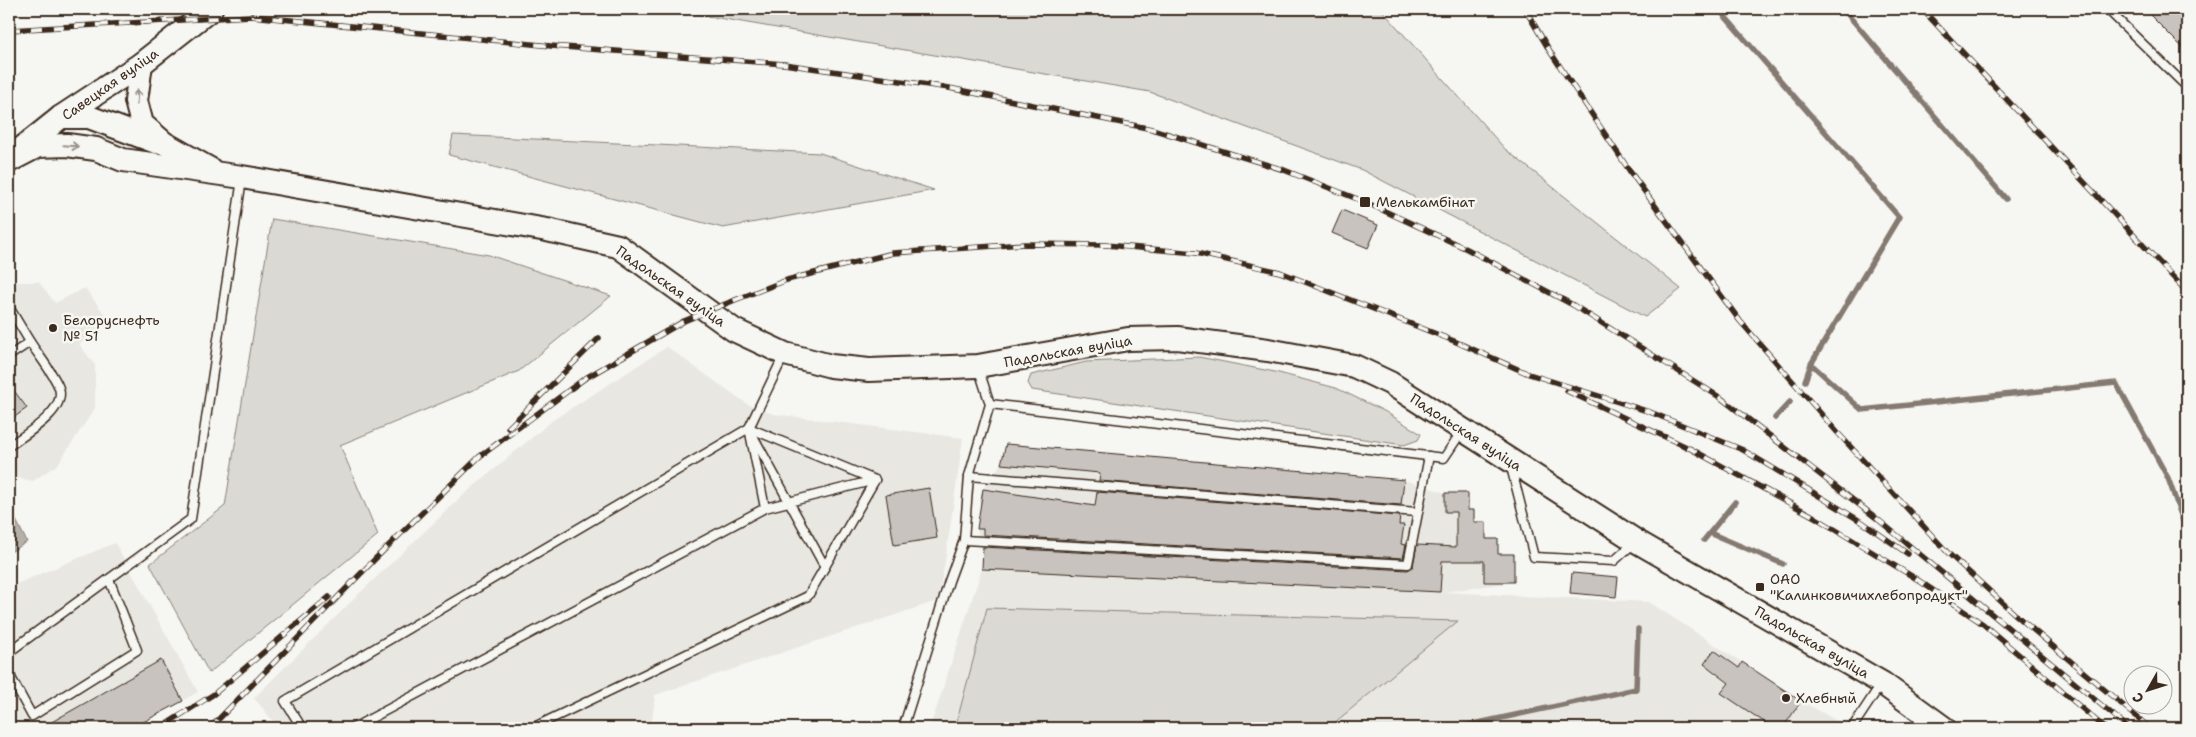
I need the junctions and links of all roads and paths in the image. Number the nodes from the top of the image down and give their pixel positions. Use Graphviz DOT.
graph roads {
  1 [pos="210,9"];
  2 [pos="2107,9"];
  3 [pos="141,64"];
  4 [pos="107,87"];
  5 [pos="2187,87"];
  6 [pos="61,117"];
  7 [pos="88,117"];
  8 [pos="182,153"];
  9 [pos="9,160"];
  10 [pos="124,160"];
  11 [pos="218,173"];
  12 [pos="242,177"];
  13 [pos="9,308"];
  14 [pos="30,342"];
  15 [pos="785,354"];
  16 [pos="9,356"];
  17 [pos="978,366"];
  18 [pos="990,404"];
  19 [pos="749,428"];
  20 [pos="1463,430"];
  21 [pos="9,446"];
  22 [pos="1429,456"];
  23 [pos="1510,460"];
  24 [pos="969,476"];
  25 [pos="875,480"];
  26 [pos="789,502"];
  27 [pos="765,508"];
  28 [pos="1417,512"];
  29 [pos="964,540"];
  30 [pos="1636,541"];
  31 [pos="825,567"];
  32 [pos="109,579"];
  33 [pos="9,652"];
  34 [pos="9,674"];
  35 [pos="1882,683"];
  36 [pos="302,728"];
  37 [pos="353,728"];
  38 [pos="532,728"];
  39 [pos="904,728"];
  40 [pos="1852,728"];
  41 [pos="1944,728"];
  1 -- 3 [label="main road, Савецкая вуліца"];
  2 -- 5 [label="lane"];
  3 -- 4 [label="main road, Савецкая вуліца"];
  8 -- 3 [label="main road, Падольская вуліца, one-way"];
  4 -- 6 [label="main road, Савецкая вуліца"];
  4 -- 7 [label="main road"];
  6 -- 7 [label="main road"];
  6 -- 9 [label="main road, Савецкая вуліца"];
  7 -- 8 [label="main road"];
  7 -- 10 [label="main road"];
  8 -- 11 [label="main road, Падольская вуліца"];
  9 -- 10 [label="main road, Падольская вуліца, one-way"];
  10 -- 11 [label="main road, Падольская вуліца"];
  11 -- 12 [label="main road, Падольская вуліца"];
  12 -- 15 [label="main road, Падольская вуліца"];
  12 -- 32 [label="lane"];
  13 -- 14 [label="lane"];
  14 -- 16 [label="lane"];
  14 -- 21 [label="lane"];
  15 -- 17 [label="main road, Падольская вуліца"];
  15 -- 19 [label="lane"];
  17 -- 18 [label="lane"];
  17 -- 20 [label="main road, Падольская вуліца"];
  18 -- 22 [label="lane"];
  18 -- 24 [label="lane"];
  19 -- 25 [label="lane"];
  19 -- 26 [label="lane"];
  19 -- 27 [label="lane"];
  19 -- 36 [label="lane"];
  20 -- 22 [label="lane"];
  20 -- 23 [label="main road, Падольская вуліца"];
  22 -- 28 [label="lane"];
  23 -- 30 [label="main road, Падольская вуліца"];
  23 -- 30 [label="lane"];
  24 -- 28 [label="lane"];
  24 -- 29 [label="lane"];
  25 -- 26 [label="lane"];
  25 -- 31 [label="lane"];
  26 -- 27 [label="lane"];
  26 -- 31 [label="lane"];
  27 -- 37 [label="lane"];
  28 -- 29 [label="lane"];
  29 -- 39 [label="lane"];
  30 -- 35 [label="main road, Падольская вуліца"];
  31 -- 38 [label="lane"];
  32 -- 33 [label="lane"];
  32 -- 34 [label="lane"];
  35 -- 40 [label="lane"];
  35 -- 41 [label="main road, Падольская вуліца"];
}
